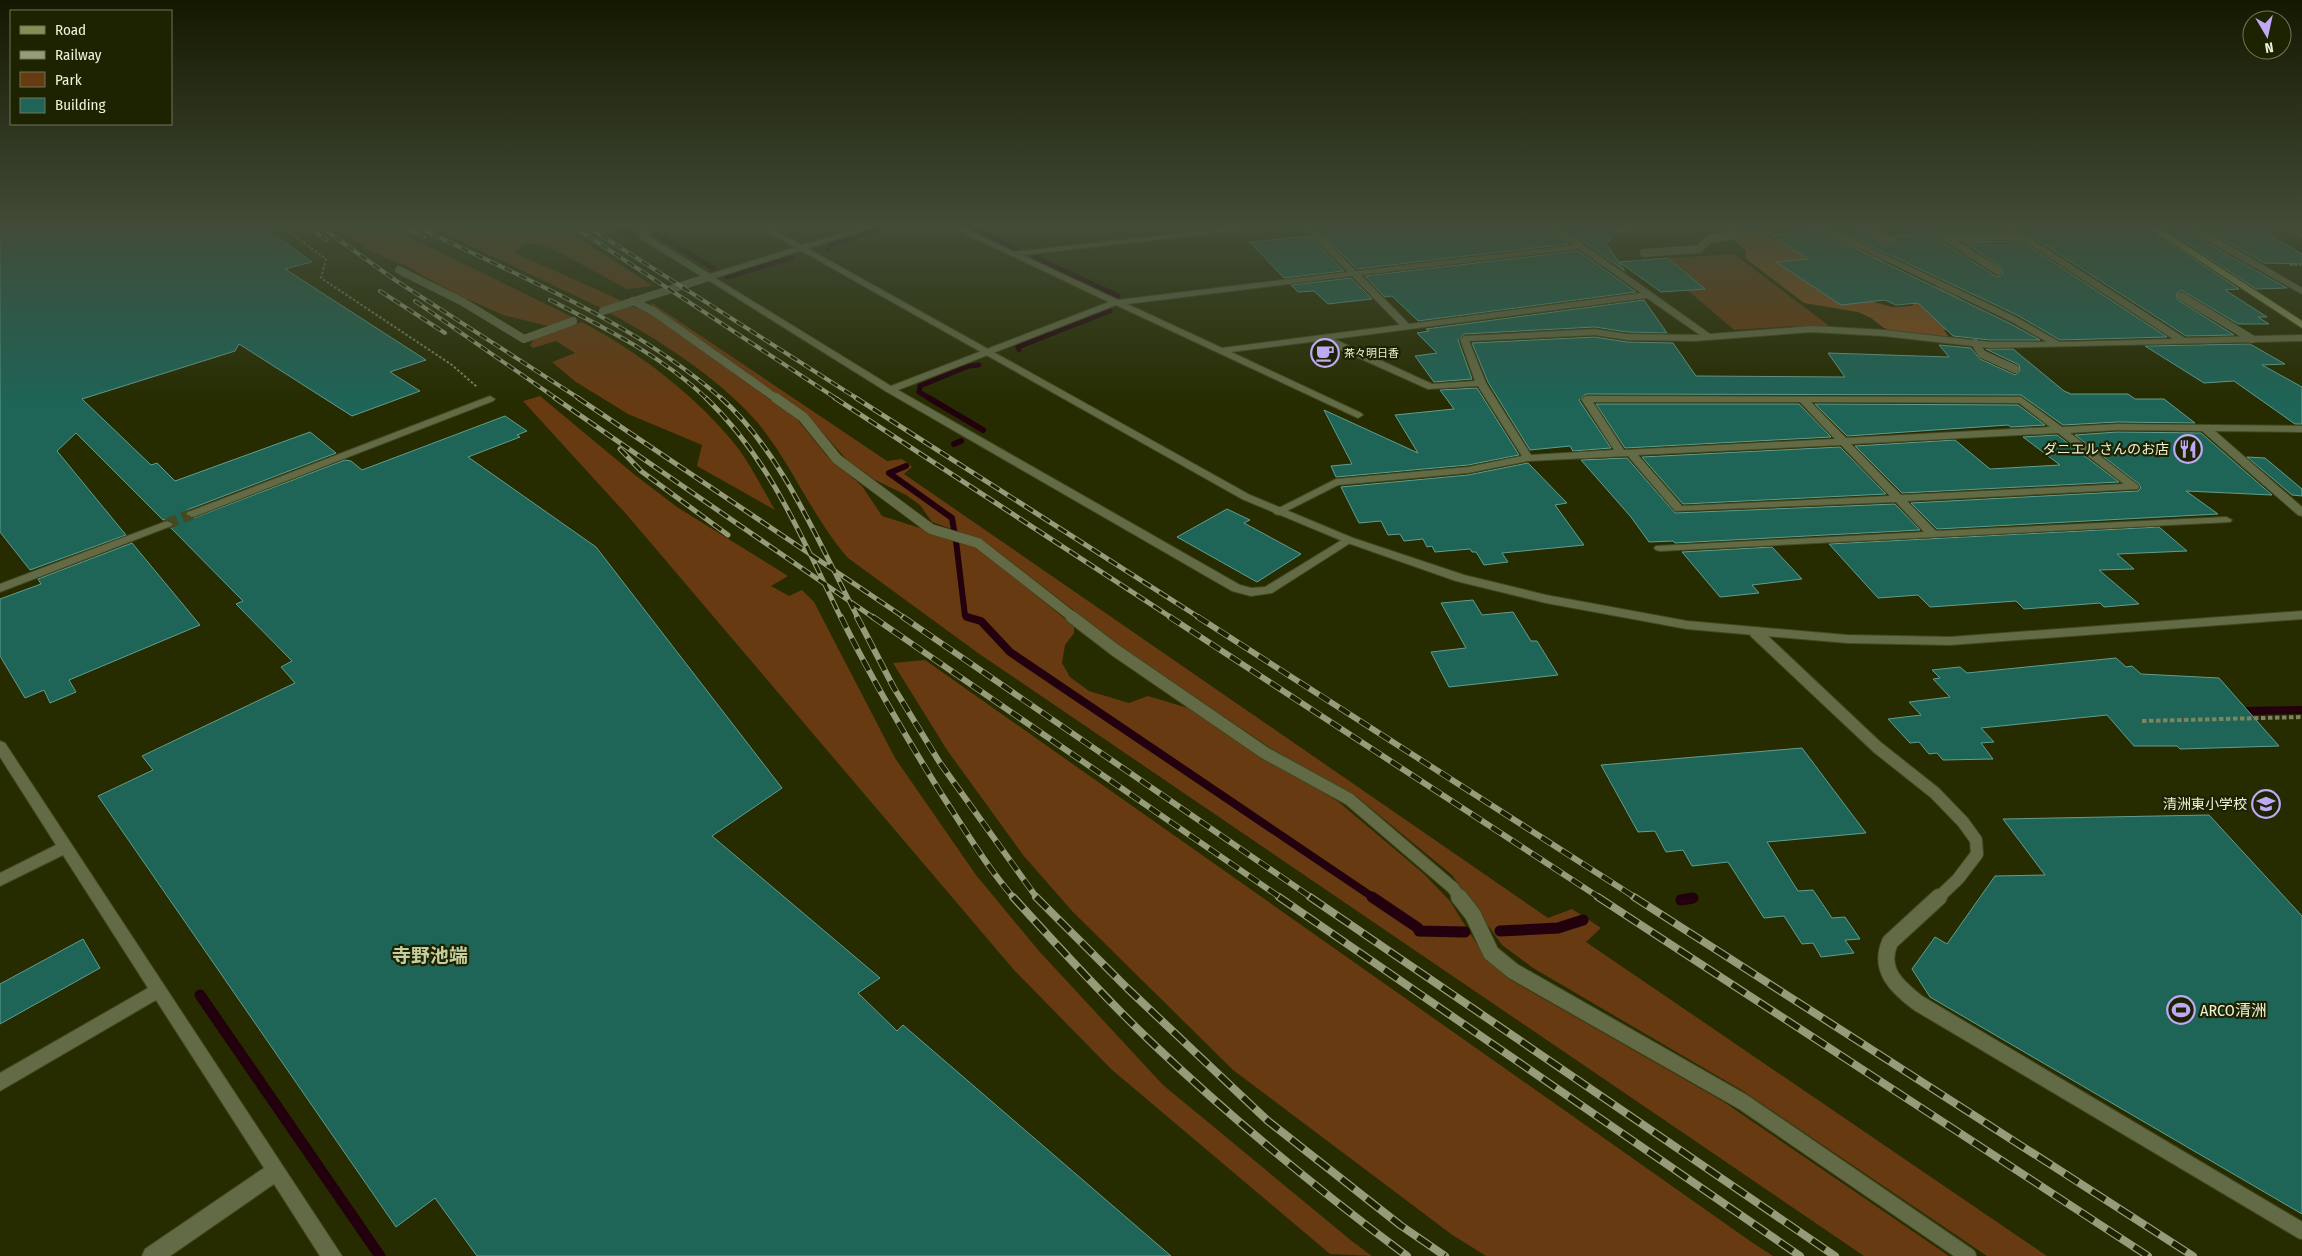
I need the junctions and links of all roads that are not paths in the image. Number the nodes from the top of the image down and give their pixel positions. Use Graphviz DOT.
graph roads {
  1 [pos="431,286"];
  2 [pos="682,286"];
  3 [pos="719,286"];
  4 [pos="869,286"];
  5 [pos="1080,286"];
  6 [pos="1255,286"];
  7 [pos="1366,286"];
  8 [pos="1636,286"];
  9 [pos="1943,286"];
  10 [pos="2097,286"];
  11 [pos="2242,286"];
  12 [pos="1649,295"];
  13 [pos="2181,296"];
  14 [pos="634,301"];
  15 [pos="1115,302"];
  16 [pos="602,311"];
  17 [pos="573,321"];
  18 [pos="2302,325"];
  19 [pos="1406,326"];
  20 [pos="1706,335"];
  21 [pos="1328,336"];
  22 [pos="2302,338"];
  23 [pos="2252,339"];
  24 [pos="2184,341"];
  25 [pos="1975,343"];
  26 [pos="2058,345"];
  27 [pos="1222,351"];
  28 [pos="989,352"];
  29 [pos="2015,369"];
  30 [pos="1481,383"];
  31 [pos="890,390"];
  32 [pos="490,399"];
  33 [pos="1803,400"];
  34 [pos="1358,415"];
  35 [pos="2205,428"];
  36 [pos="2302,429"];
  37 [pos="2059,430"];
  38 [pos="1841,441"];
  39 [pos="1625,452"];
  40 [pos="1528,458"];
  41 [pos="1899,499"];
  42 [pos="1279,512"];
  43 [pos="2302,513"];
  44 [pos="192,514"];
  45 [pos="2226,520"];
  46 [pos="167,524"];
  47 [pos="1933,534"];
  48 [pos="1349,540"];
  49 [pos="1660,548"];
  50 [pos="0,588"];
  51 [pos="2302,615"];
  52 [pos="1756,633"];
  53 [pos="0,746"];
  54 [pos="66,847"];
  55 [pos="0,880"];
  56 [pos="159,990"];
  57 [pos="0,1083"];
  58 [pos="276,1171"];
  59 [pos="2302,1231"];
  60 [pos="152,1256"];
  61 [pos="332,1256"];
  62 [pos="1968,1256"];
  1 -- 17 [label="lane"];
  2 -- 14 [label="lane"];
  3 -- 31 [label="street"];
  4 -- 28 [label="street"];
  5 -- 15 [label="street"];
  6 -- 15 [label="street"];
  7 -- 19 [label="street"];
  8 -- 12 [label="street"];
  9 -- 26 [label="street"];
  10 -- 24 [label="street"];
  11 -- 18 [label="main road"];
  12 -- 19 [label="street"];
  12 -- 20 [label="street"];
  13 -- 23 [label="lane"];
  14 -- 16 [label="lane"];
  14 -- 62 [label="lane"];
  15 -- 27 [label="street"];
  15 -- 28 [label="street"];
  19 -- 21 [label="street"];
  20 -- 25 [label="street"];
  20 -- 30 [label="street"];
  21 -- 27 [label="street"];
  21 -- 30 [label="street"];
  22 -- 23 [label="street"];
  23 -- 24 [label="street"];
  24 -- 26 [label="street"];
  25 -- 26 [label="street"];
  25 -- 29 [label="lane"];
  27 -- 34 [label="street"];
  28 -- 31 [label="street"];
  28 -- 42 [label="street"];
  30 -- 40 [label="street"];
  31 -- 48 [label="street"];
  32 -- 44 [label="street"];
  33 -- 37 [label="street"];
  33 -- 38 [label="street"];
  33 -- 39 [label="street"];
  35 -- 36 [label="street"];
  35 -- 37 [label="street"];
  35 -- 43 [label="street"];
  37 -- 38 [label="street"];
  37 -- 41 [label="street"];
  38 -- 39 [label="street"];
  38 -- 41 [label="street"];
  39 -- 40 [label="street"];
  39 -- 41 [label="street"];
  40 -- 42 [label="street"];
  41 -- 47 [label="street"];
  42 -- 48 [label="street"];
  45 -- 47 [label="street"];
  46 -- 50 [label="street"];
  47 -- 49 [label="street"];
  48 -- 52 [label="street"];
  51 -- 52 [label="street"];
  52 -- 59 [label="lane"];
  53 -- 54 [label="street"];
  54 -- 55 [label="street"];
  54 -- 56 [label="street"];
  56 -- 57 [label="street"];
  56 -- 58 [label="street"];
  58 -- 60 [label="street"];
  58 -- 61 [label="street"];
}
